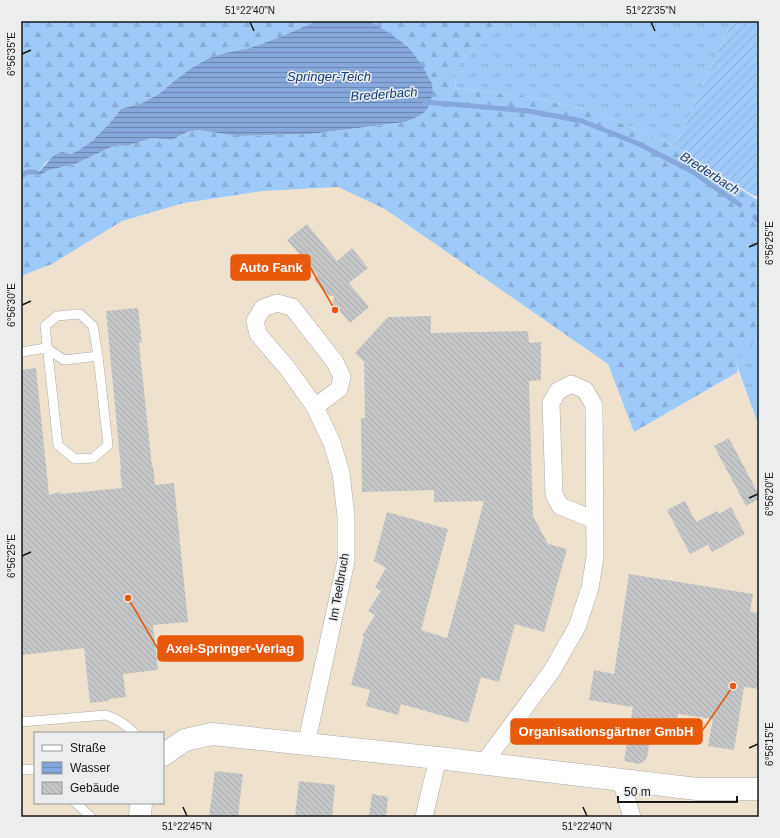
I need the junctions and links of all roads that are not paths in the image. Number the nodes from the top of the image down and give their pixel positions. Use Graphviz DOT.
graph roads {
  1 [pos="46,348"];
  2 [pos="21,352"];
  3 [pos="98,356"];
  4 [pos="316,407"];
  5 [pos="595,520"];
  6 [pos="21,722"];
  7 [pos="133,732"];
  8 [pos="306,745"];
  9 [pos="164,754"];
  10 [pos="438,758"];
  11 [pos="483,764"];
  12 [pos="34,769"];
  13 [pos="21,770"];
  14 [pos="621,781"];
  15 [pos="757,785"];
  16 [pos="77,804"];
  17 [pos="141,804"];
  18 [pos="91,817"];
  19 [pos="140,817"];
  20 [pos="424,817"];
  21 [pos="632,817"];
  1 -- 2 [label="lane"];
  1 -- 3 [label="lane"];
  1 -- 3 [label="lane"];
  1 -- 3 [label="lane"];
  4 -- 4 [label="street, Im Teelbruch"];
  4 -- 8 [label="street, Im Teelbruch"];
  5 -- 5 [label="street"];
  5 -- 11 [label="street"];
  6 -- 7 [label="lane"];
  8 -- 9 [label="street"];
  8 -- 10 [label="street"];
  10 -- 11 [label="street"];
  10 -- 20 [label="street"];
  11 -- 14 [label="street"];
  12 -- 13 [label="lane"];
  14 -- 15 [label="street"];
  14 -- 21 [label="street"];
  16 -- 18 [label="lane"];
  17 -- 19 [label="street"];
}
